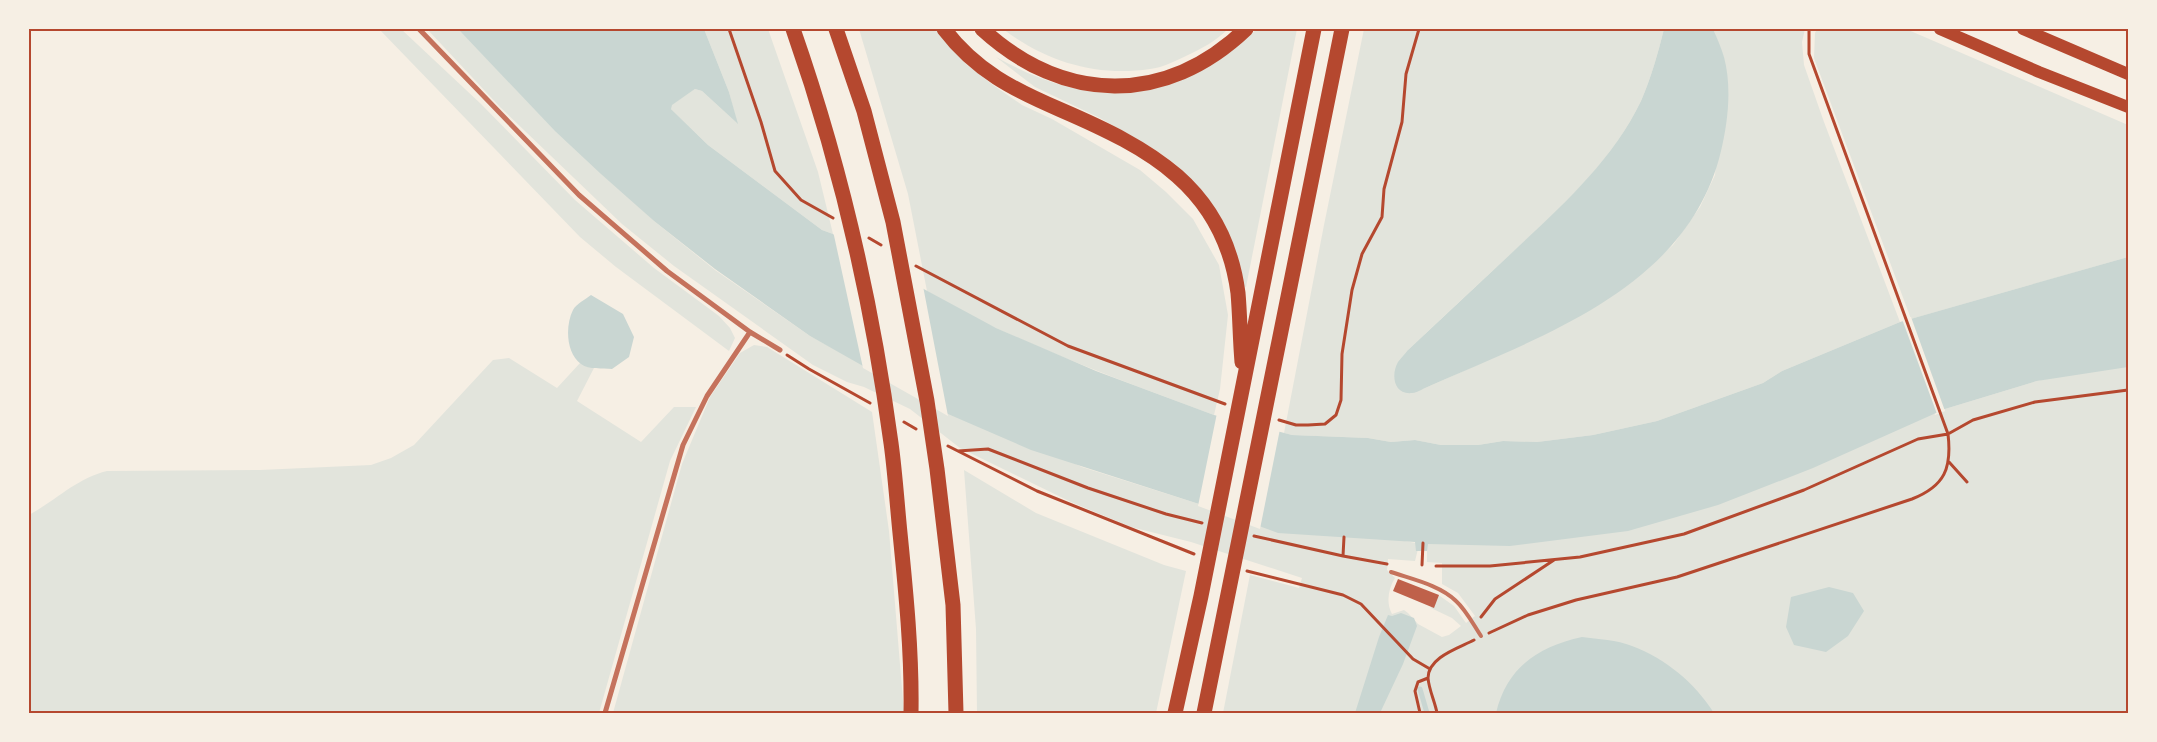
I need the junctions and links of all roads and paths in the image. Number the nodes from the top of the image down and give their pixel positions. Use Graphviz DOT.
graph roads {
  1 [pos="419,29"];
  2 [pos="729,29"];
  3 [pos="793,29"];
  4 [pos="836,29"];
  5 [pos="944,29"];
  6 [pos="982,29"];
  7 [pos="1246,29"];
  8 [pos="1314,29"];
  9 [pos="1342,29"];
  10 [pos="1419,29"];
  11 [pos="1808,29"];
  12 [pos="1940,29"];
  13 [pos="2023,29"];
  14 [pos="2128,74"];
  15 [pos="2128,107"];
  16 [pos="835,219"];
  17 [pos="868,237"];
  18 [pos="884,247"];
  19 [pos="909,262"];
  20 [pos="750,332"];
  21 [pos="780,350"];
  22 [pos="1243,383"];
  23 [pos="2128,390"];
  24 [pos="870,403"];
  25 [pos="1233,406"];
  26 [pos="896,418"];
  27 [pos="1278,419"];
  28 [pos="923,432"];
  29 [pos="1948,434"];
  30 [pos="940,442"];
  31 [pos="958,451"];
  32 [pos="1949,462"];
  33 [pos="1967,482"];
  34 [pos="1203,523"];
  35 [pos="1249,534"];
  36 [pos="1344,537"];
  37 [pos="1423,543"];
  38 [pos="1197,555"];
  39 [pos="1343,556"];
  40 [pos="1554,560"];
  41 [pos="1390,564"];
  42 [pos="1422,565"];
  43 [pos="1436,566"];
  44 [pos="1242,569"];
  45 [pos="1391,572"];
  46 [pos="1474,626"];
  47 [pos="1481,636"];
  48 [pos="1430,669"];
  49 [pos="1428,678"];
  50 [pos="605,713"];
  51 [pos="911,713"];
  52 [pos="956,713"];
  53 [pos="1175,713"];
  54 [pos="1204,713"];
  55 [pos="1420,713"];
  56 [pos="1436,713"];
  1 -- 20 [label="street"];
  2 -- 16 [label="path"];
  3 -- 51 [label="highway"];
  4 -- 52 [label="highway"];
  5 -- 22 [label="highway"];
  6 -- 7 [label="highway"];
  8 -- 22 [label="highway"];
  9 -- 54 [label="highway"];
  10 -- 27 [label="path"];
  11 -- 29 [label="path"];
  12 -- 15 [label="main road"];
  13 -- 14 [label="main road"];
  17 -- 18 [label="path"];
  19 -- 25 [label="path"];
  20 -- 21 [label="street"];
  20 -- 50 [label="street"];
  21 -- 24 [label="path"];
  22 -- 53 [label="highway"];
  23 -- 29 [label="path"];
  26 -- 28 [label="path"];
  29 -- 32 [label="path"];
  29 -- 40 [label="path"];
  30 -- 31 [label="path"];
  31 -- 34 [label="path"];
  31 -- 38 [label="path"];
  32 -- 33 [label="path"];
  32 -- 47 [label="path"];
  35 -- 39 [label="path"];
  36 -- 39 [label="path"];
  37 -- 42 [label="path"];
  39 -- 41 [label="path"];
  40 -- 43 [label="path"];
  40 -- 46 [label="path"];
  44 -- 48 [label="path"];
  45 -- 46 [label="lane"];
  46 -- 47 [label="lane"];
  47 -- 48 [label="path"];
  48 -- 49 [label="path"];
  49 -- 55 [label="path"];
  49 -- 56 [label="path"];
}
